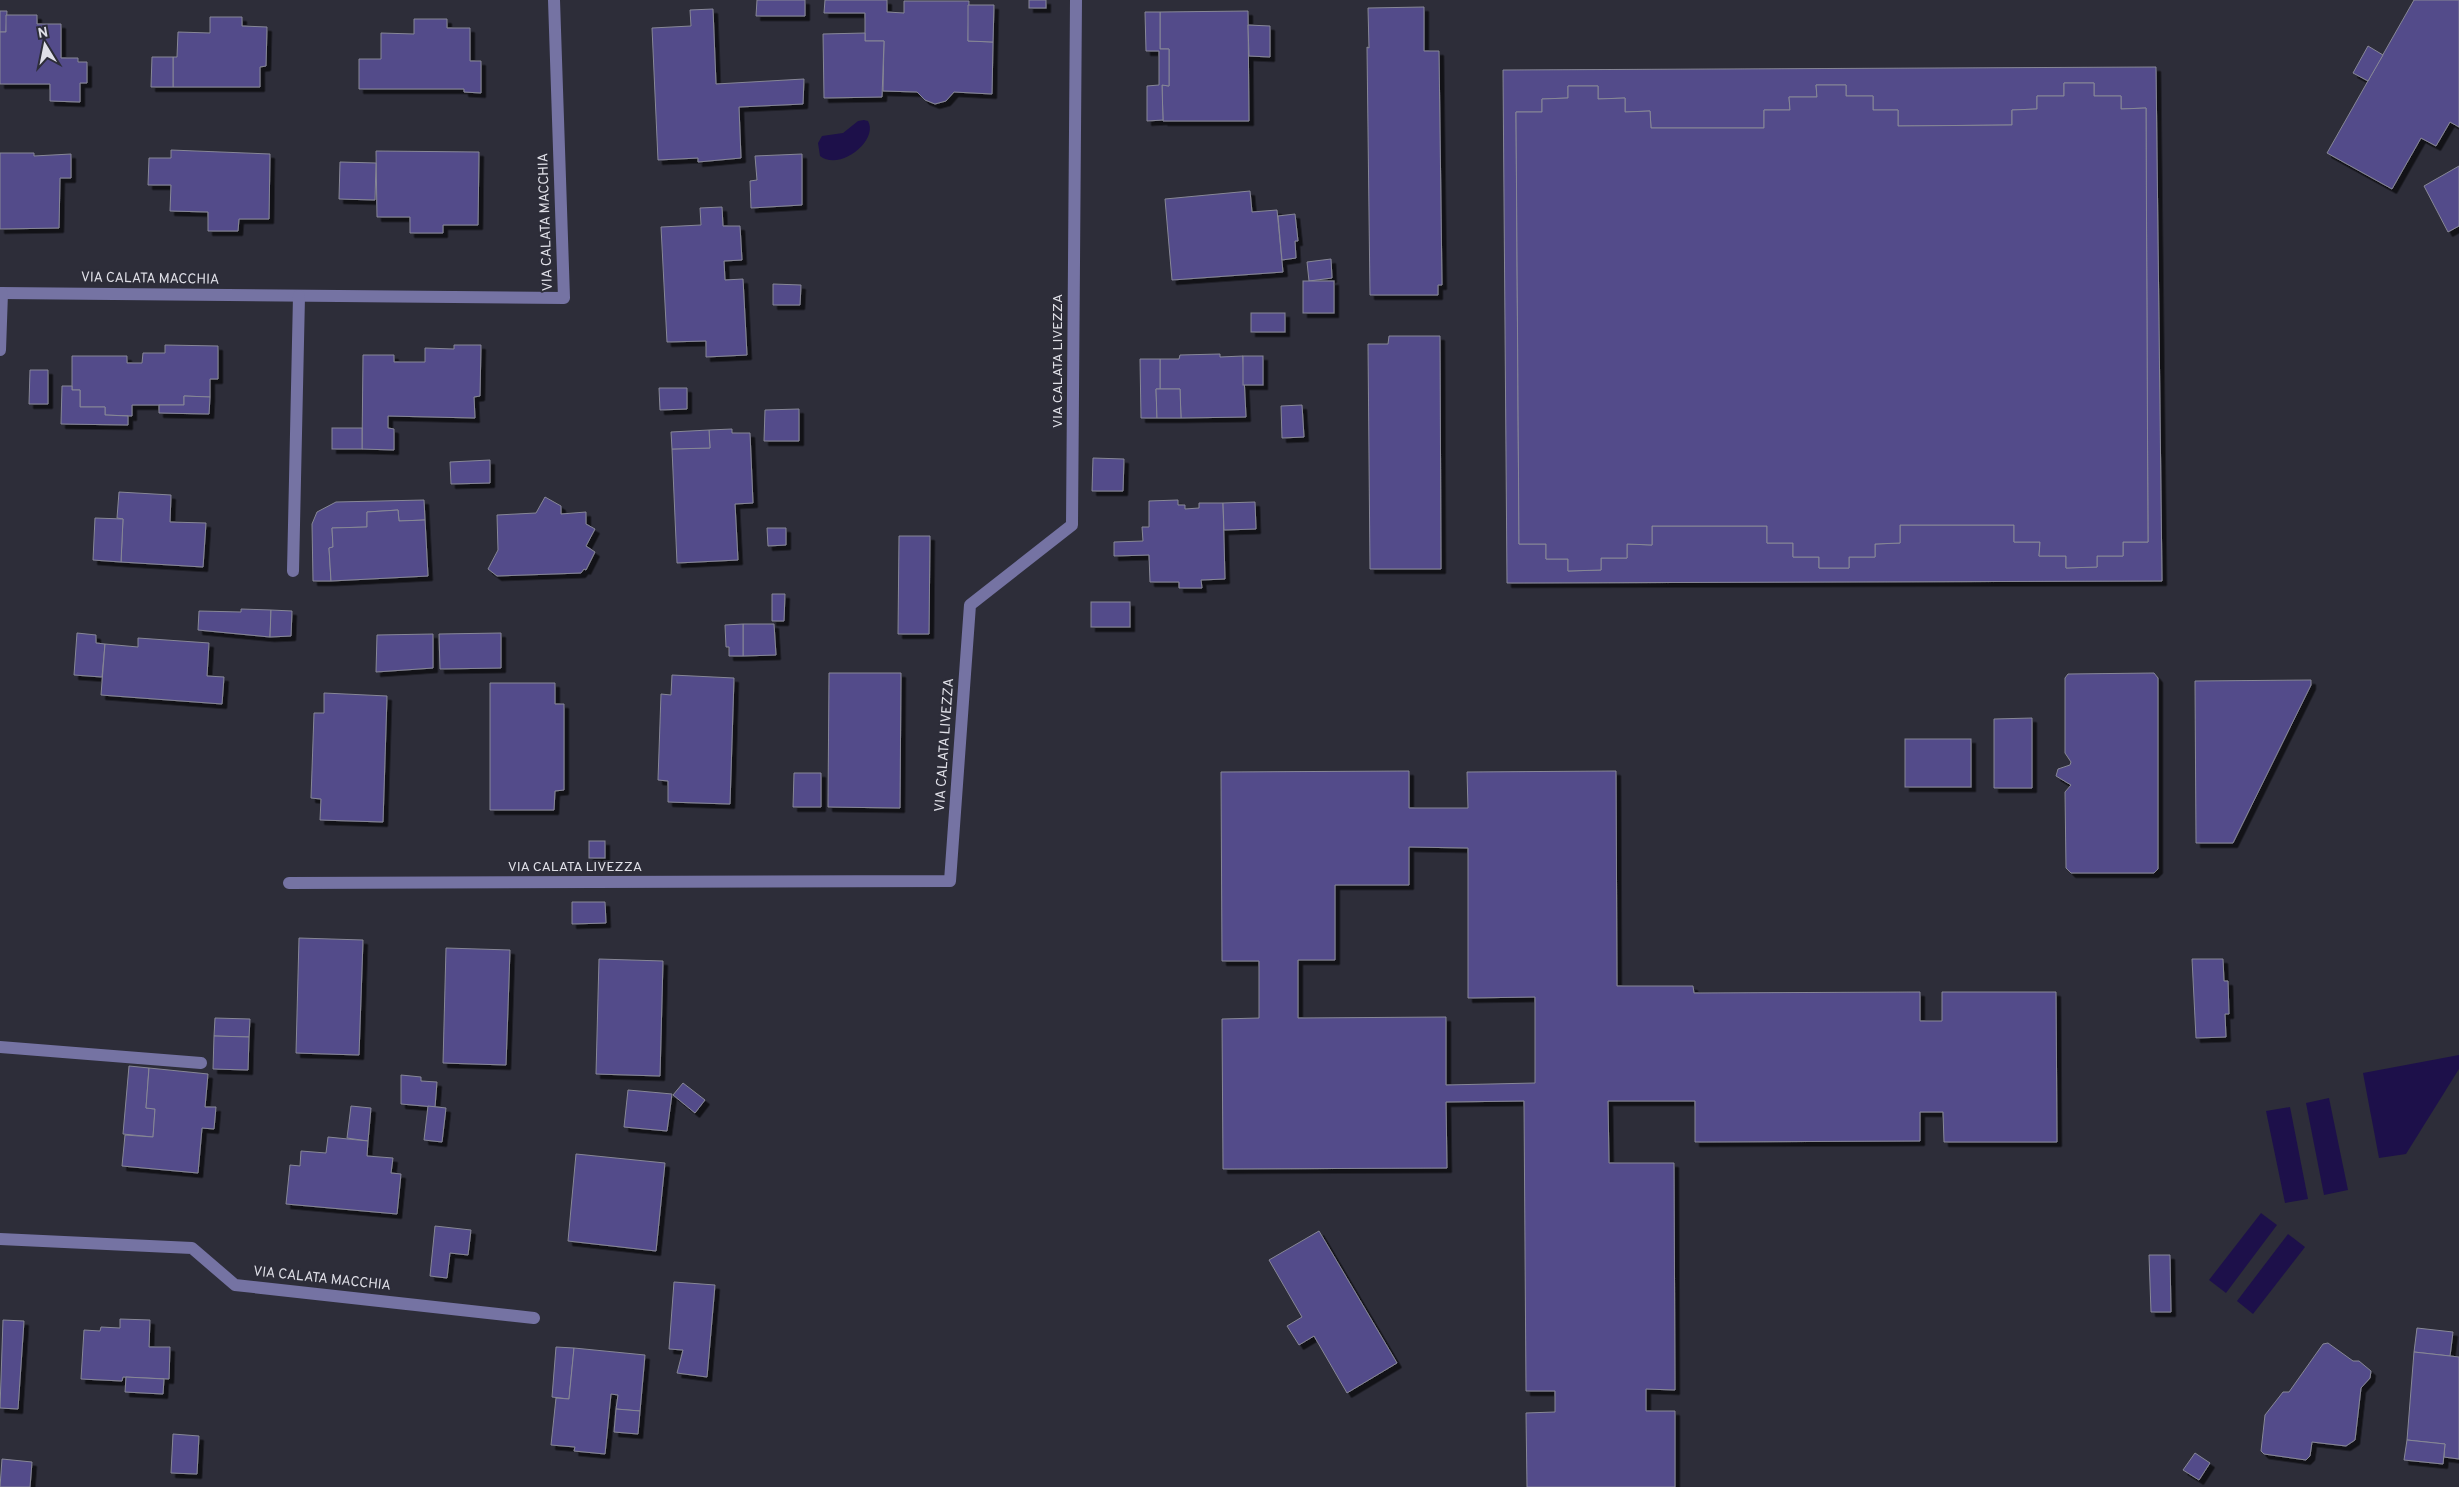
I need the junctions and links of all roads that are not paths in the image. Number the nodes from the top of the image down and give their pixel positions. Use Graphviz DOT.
graph roads {
  1 [pos="554,0"];
  2 [pos="1076,0"];
  3 [pos="1,293"];
  4 [pos="299,296"];
  5 [pos="0,350"];
  6 [pos="293,571"];
  7 [pos="289,883"];
  8 [pos="0,1047"];
  9 [pos="201,1063"];
  10 [pos="0,1239"];
  11 [pos="534,1318"];
  1 -- 4 [label="street, VIA CALATA MACCHIA"];
  2 -- 7 [label="street, VIA CALATA LIVEZZA"];
  3 -- 4 [label="street, VIA CALATA MACCHIA"];
  3 -- 5 [label="street, VIA CALATA MACCHIA"];
  4 -- 6 [label="street"];
  8 -- 9 [label="street"];
  10 -- 11 [label="street, VIA CALATA MACCHIA"];
}
